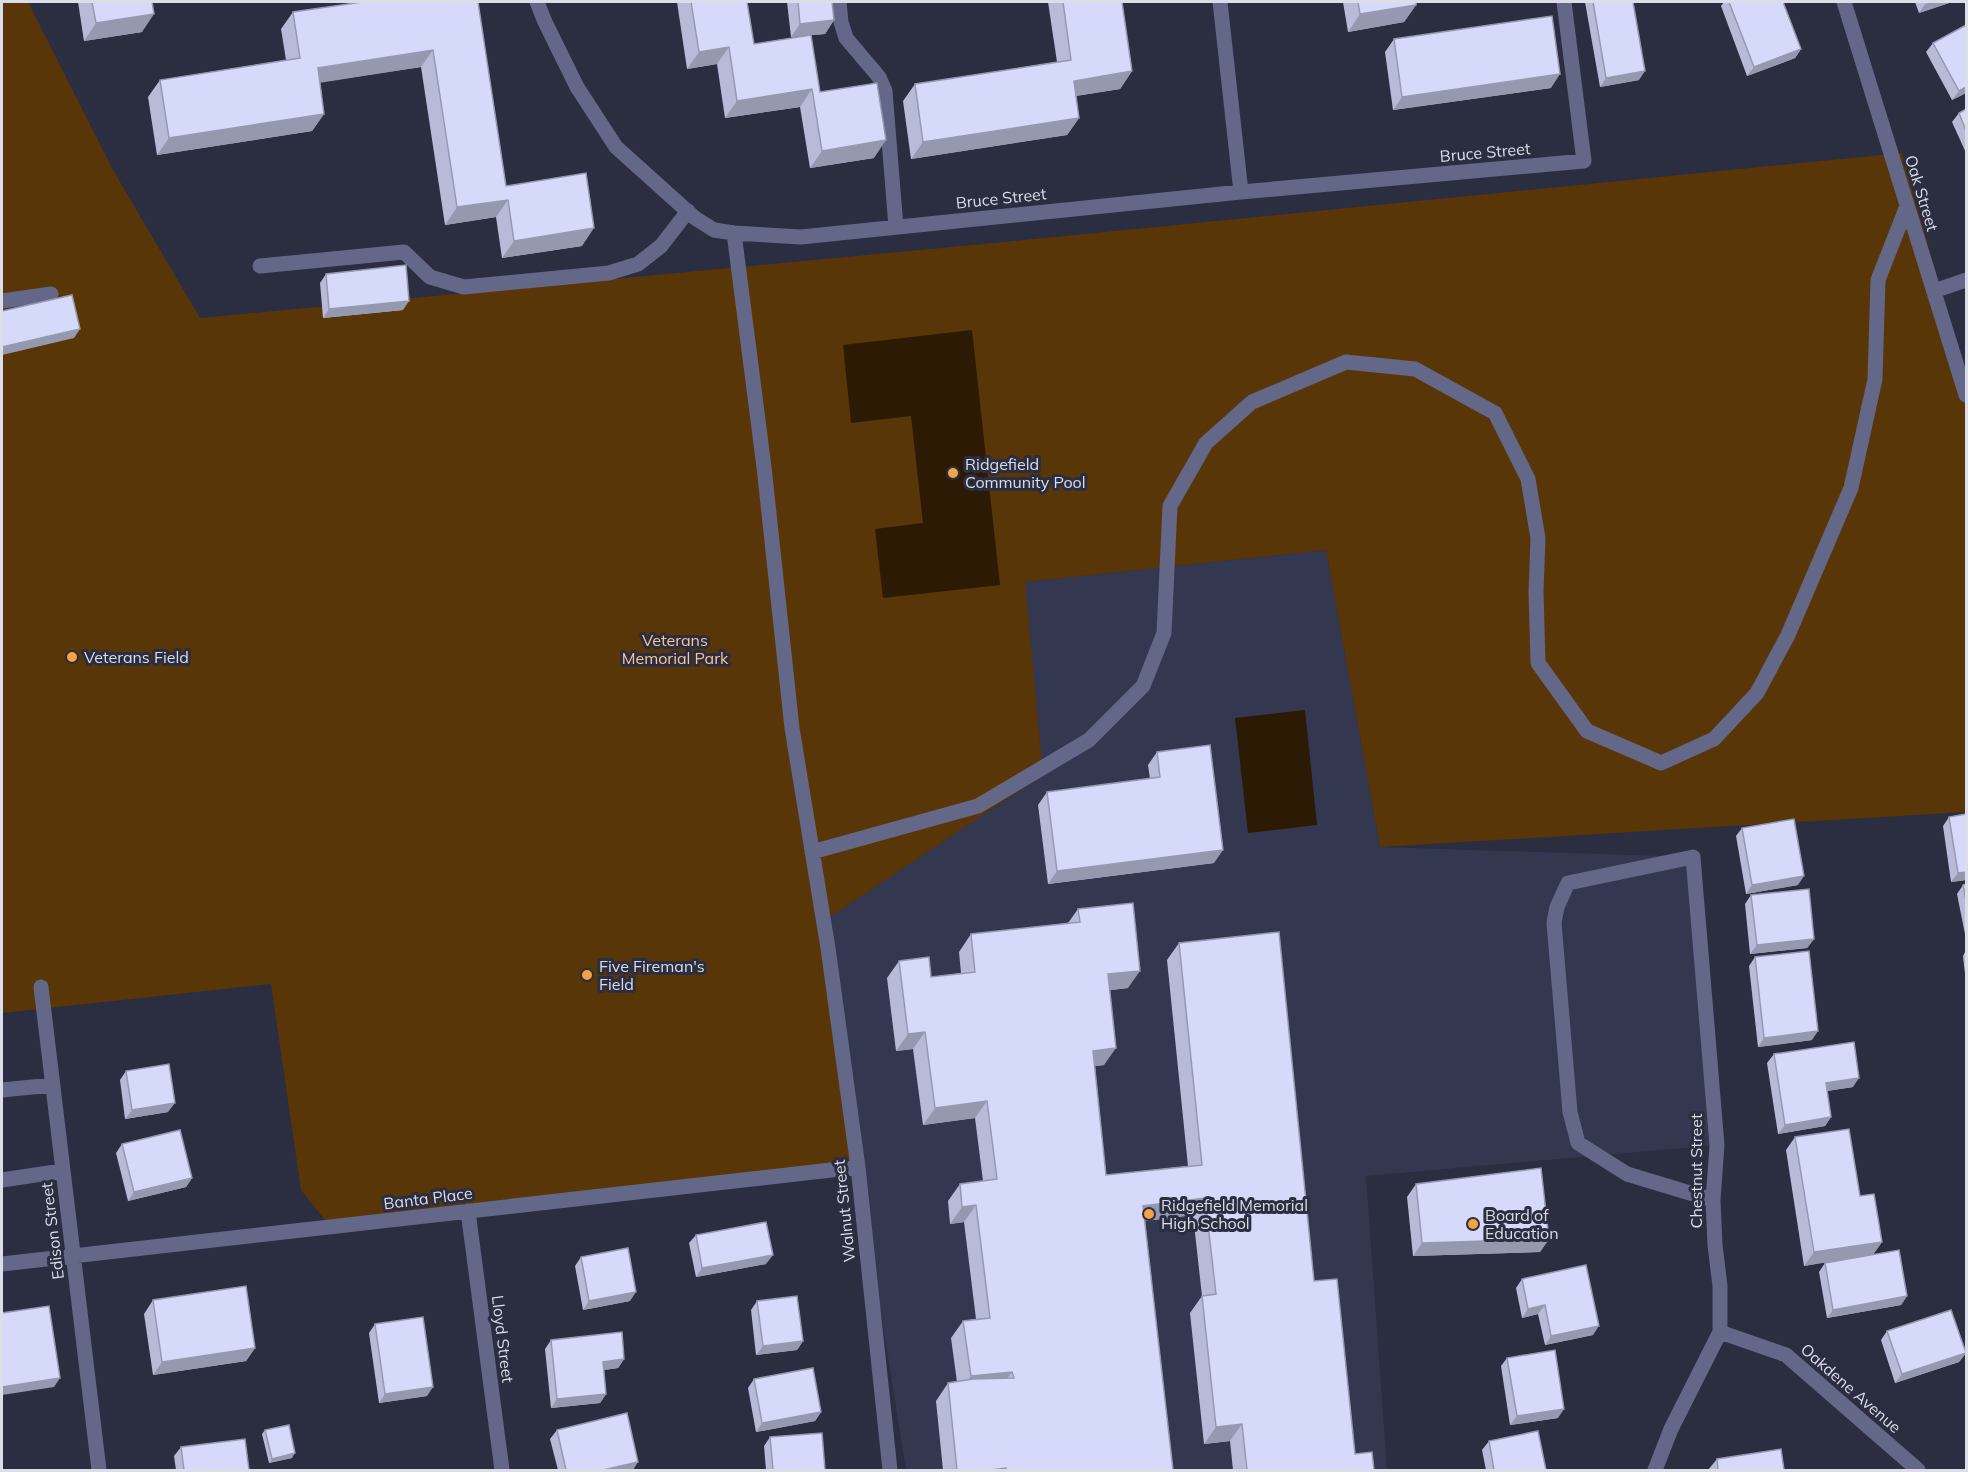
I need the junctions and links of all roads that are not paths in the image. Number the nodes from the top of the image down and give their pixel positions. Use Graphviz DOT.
graph roads {
  1 [pos="537,2"];
  2 [pos="839,2"];
  3 [pos="1220,2"];
  4 [pos="1564,2"];
  5 [pos="1844,2"];
  6 [pos="1240,192"];
  7 [pos="1907,206"];
  8 [pos="688,211"];
  9 [pos="896,227"];
  10 [pos="734,233"];
  11 [pos="260,266"];
  12 [pos="1966,280"];
  13 [pos="1934,291"];
  14 [pos="51,294"];
  15 [pos="2,301"];
  16 [pos="1966,395"];
  17 [pos="812,852"];
  18 [pos="41,987"];
  19 [pos="52,1084"];
  20 [pos="2,1090"];
  21 [pos="858,1167"];
  22 [pos="62,1171"];
  23 [pos="2,1180"];
  24 [pos="1713,1200"];
  25 [pos="468,1211"];
  26 [pos="73,1256"];
  27 [pos="2,1264"];
  28 [pos="1720,1332"];
  29 [pos="99,1470"];
  30 [pos="502,1470"];
  31 [pos="890,1470"];
  32 [pos="1655,1470"];
  33 [pos="1918,1470"];
  1 -- 8 [label="street, Bruce Street"];
  2 -- 9 [label="street"];
  3 -- 6 [label="street"];
  4 -- 6 [label="street, Bruce Street"];
  5 -- 7 [label="street, Oak Street"];
  6 -- 9 [label="street, Bruce Street"];
  7 -- 13 [label="street, Oak Street"];
  7 -- 17 [label="street"];
  8 -- 10 [label="street, Bruce Street"];
  8 -- 11 [label="street"];
  9 -- 10 [label="street, Bruce Street"];
  10 -- 17 [label="street, Walnut Street"];
  12 -- 13 [label="street"];
  13 -- 16 [label="street, Oak Street"];
  14 -- 15 [label="street"];
  17 -- 21 [label="street, Walnut Street"];
  18 -- 19 [label="street, Edison Street"];
  19 -- 20 [label="street"];
  19 -- 22 [label="street, Edison Street"];
  21 -- 25 [label="street, Banta Place"];
  21 -- 31 [label="street, Walnut Street"];
  22 -- 23 [label="street"];
  22 -- 26 [label="street, Edison Street"];
  24 -- 24 [label="street, Chestnut Street"];
  24 -- 28 [label="street, Chestnut Street"];
  25 -- 26 [label="street, Banta Place"];
  25 -- 30 [label="street, Lloyd Street"];
  26 -- 27 [label="street, Banta Place"];
  26 -- 29 [label="street, Edison Street"];
  28 -- 32 [label="street, Chestnut Street"];
  28 -- 33 [label="street, Oakdene Avenue"];
}
